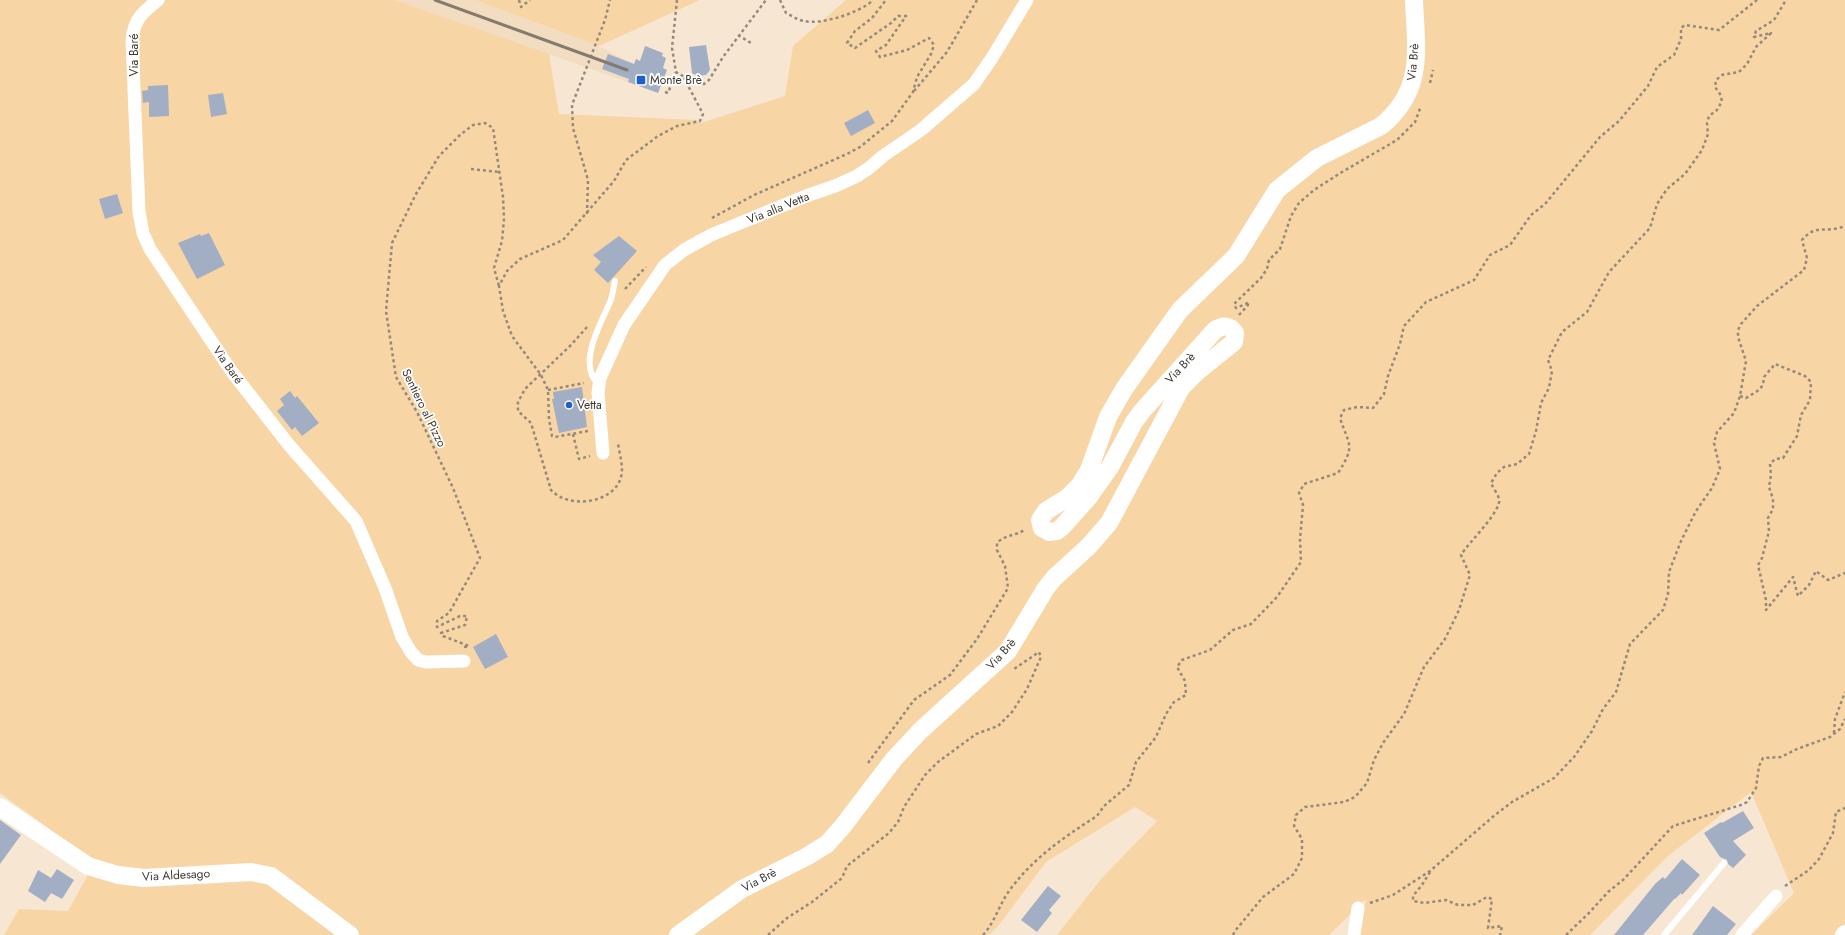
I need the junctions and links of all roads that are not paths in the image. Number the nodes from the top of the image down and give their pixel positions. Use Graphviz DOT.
graph roads {
  1 [pos="158,0"];
  2 [pos="1027,0"];
  3 [pos="1414,0"];
  4 [pos="615,281"];
  5 [pos="598,384"];
  6 [pos="602,453"];
  7 [pos="463,655"];
  8 [pos="0,807"];
  9 [pos="1724,863"];
  10 [pos="1776,896"];
  11 [pos="1358,908"];
  12 [pos="683,932"];
  13 [pos="350,935"];
  14 [pos="1354,935"];
  15 [pos="1664,935"];
  16 [pos="1742,935"];
  1 -- 7 [label="street, Via Baré"];
  2 -- 5 [label="street, Via alla Vetta"];
  3 -- 12 [label="street, Via Brè"];
  4 -- 5 [label="lane"];
  5 -- 6 [label="street, Via alla Vetta"];
  8 -- 13 [label="street, Via Aldesago"];
  9 -- 15 [label="lane"];
  10 -- 16 [label="street"];
  11 -- 14 [label="street"];
}
